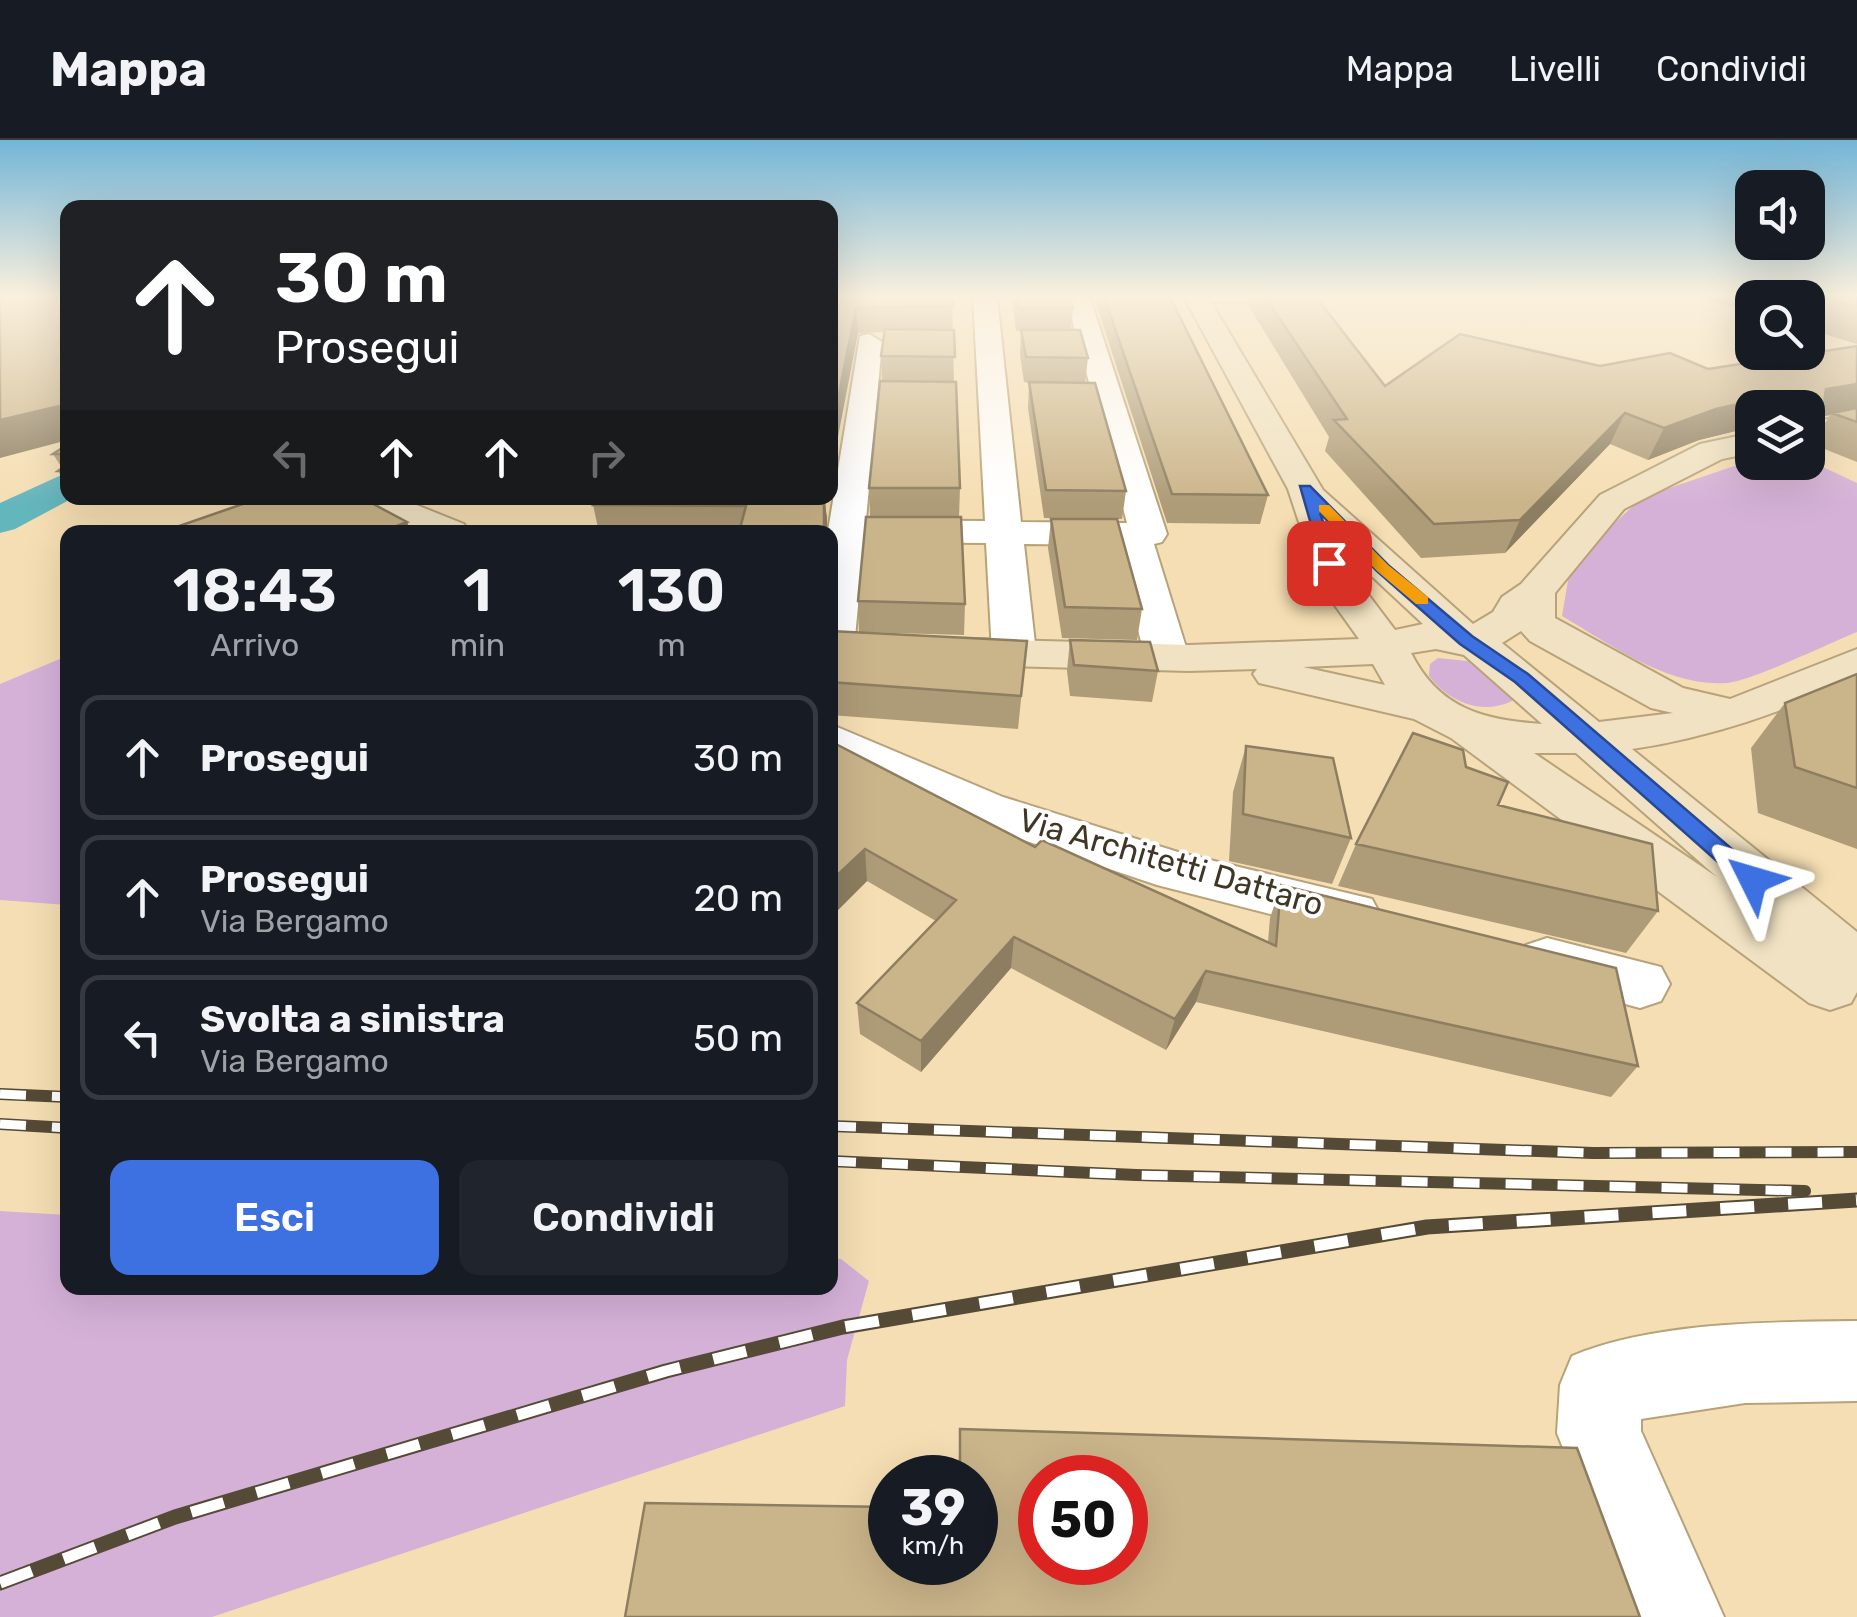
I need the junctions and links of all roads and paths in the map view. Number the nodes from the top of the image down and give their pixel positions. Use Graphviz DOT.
graph roads {
  1 [pos="867,366"];
  2 [pos="990,366"];
  3 [pos="1098,366"];
  4 [pos="1236,366"];
  5 [pos="900,394"];
  6 [pos="956,394"];
  7 [pos="993,395"];
  8 [pos="1031,395"];
  9 [pos="1069,396"];
  10 [pos="1107,396"];
  11 [pos="851,404"];
  12 [pos="1857,422"];
  13 [pos="1825,429"];
  14 [pos="1735,446"];
  15 [pos="1305,489"];
  16 [pos="394,505"];
  17 [pos="815,505"];
  18 [pos="848,517"];
  19 [pos="435,525"];
  20 [pos="1004,532"];
  21 [pos="1140,534"];
  22 [pos="1329,563"];
  23 [pos="1412,592"];
  24 [pos="838,599"];
  25 [pos="1526,599"];
  26 [pos="1470,642"];
  27 [pos="838,648"];
  28 [pos="1388,650"];
  29 [pos="1278,652"];
  30 [pos="1014,653"];
  31 [pos="1178,658"];
  32 [pos="1857,662"];
  33 [pos="1542,697"];
  34 [pos="1731,714"];
  35 [pos="1453,721"];
  36 [pos="1588,739"];
  37 [pos="838,742"];
  38 [pos="1408,927"];
  39 [pos="1504,950"];
  40 [pos="1857,966"];
  41 [pos="1640,984"];
  42 [pos="1857,1004"];
  43 [pos="1857,1360"];
  44 [pos="1677,1617"];
  1 -- 11 [label="street"];
  2 -- 7 [label="street"];
  3 -- 10 [label="street"];
  4 -- 15 [label="main road"];
  5 -- 11 [label="street"];
  6 -- 7 [label="street"];
  7 -- 8 [label="street"];
  7 -- 20 [label="street"];
  9 -- 10 [label="street"];
  10 -- 21 [label="street"];
  11 -- 18 [label="street"];
  12 -- 13 [label="main road"];
  14 -- 25 [label="main road"];
  15 -- 22 [label="main road"];
  15 -- 23 [label="main road"];
  16 -- 19 [label="main road"];
  17 -- 18 [label="street"];
  18 -- 20 [label="street"];
  18 -- 24 [label="street"];
  20 -- 21 [label="street"];
  20 -- 30 [label="street"];
  21 -- 31 [label="street"];
  22 -- 28 [label="main road"];
  22 -- 29 [label="main road"];
  23 -- 25 [label="main road"];
  23 -- 26 [label="main road"];
  25 -- 26 [label="main road"];
  25 -- 34 [label="main road"];
  26 -- 28 [label="main road"];
  26 -- 33 [label="main road"];
  27 -- 30 [label="main road"];
  28 -- 29 [label="main road"];
  28 -- 35 [label="main road"];
  29 -- 31 [label="main road"];
  30 -- 31 [label="main road"];
  31 -- 35 [label="main road"];
  32 -- 34 [label="main road"];
  33 -- 35 [label="main road"];
  33 -- 36 [label="main road"];
  34 -- 36 [label="main road"];
  35 -- 36 [label="main road"];
  35 -- 42 [label="main road"];
  36 -- 40 [label="main road"];
  37 -- 38 [label="street, Via Architetti Dattaro"];
  39 -- 41 [label="street"];
  43 -- 44 [label="street"];
}
